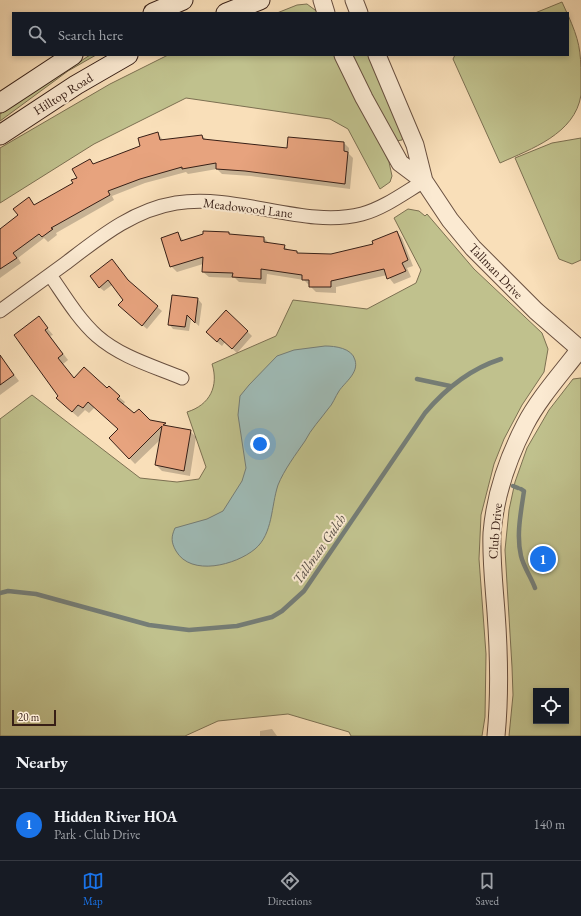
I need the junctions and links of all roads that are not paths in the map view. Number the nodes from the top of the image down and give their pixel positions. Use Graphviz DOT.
graph roads {
  1 [pos="183,0"];
  2 [pos="260,0"];
  3 [pos="322,0"];
  4 [pos="354,0"];
  5 [pos="155,12"];
  6 [pos="229,12"];
  7 [pos="326,12"];
  8 [pos="359,12"];
  9 [pos="71,56"];
  10 [pos="126,56"];
  11 [pos="343,56"];
  12 [pos="377,56"];
  13 [pos="0,103"];
  14 [pos="0,135"];
  15 [pos="424,182"];
  16 [pos="50,275"];
  17 [pos="0,311"];
  18 [pos="580,350"];
  19 [pos="182,378"];
  20 [pos="496,736"];
  1 -- 5 [label="main road"];
  2 -- 6 [label="main road"];
  3 -- 7 [label="street"];
  4 -- 8 [label="street"];
  9 -- 13 [label="main road, Hilltop Road"];
  10 -- 14 [label="main road, Hilltop Road"];
  11 -- 15 [label="street, Tallman Drive"];
  12 -- 15 [label="street, Tallman Drive"];
  15 -- 16 [label="street, Meadowood Lane"];
  15 -- 18 [label="street, Tallman Drive"];
  16 -- 17 [label="street, Meadowood Lane"];
  16 -- 19 [label="street"];
  18 -- 20 [label="street, Club Drive"];
}
